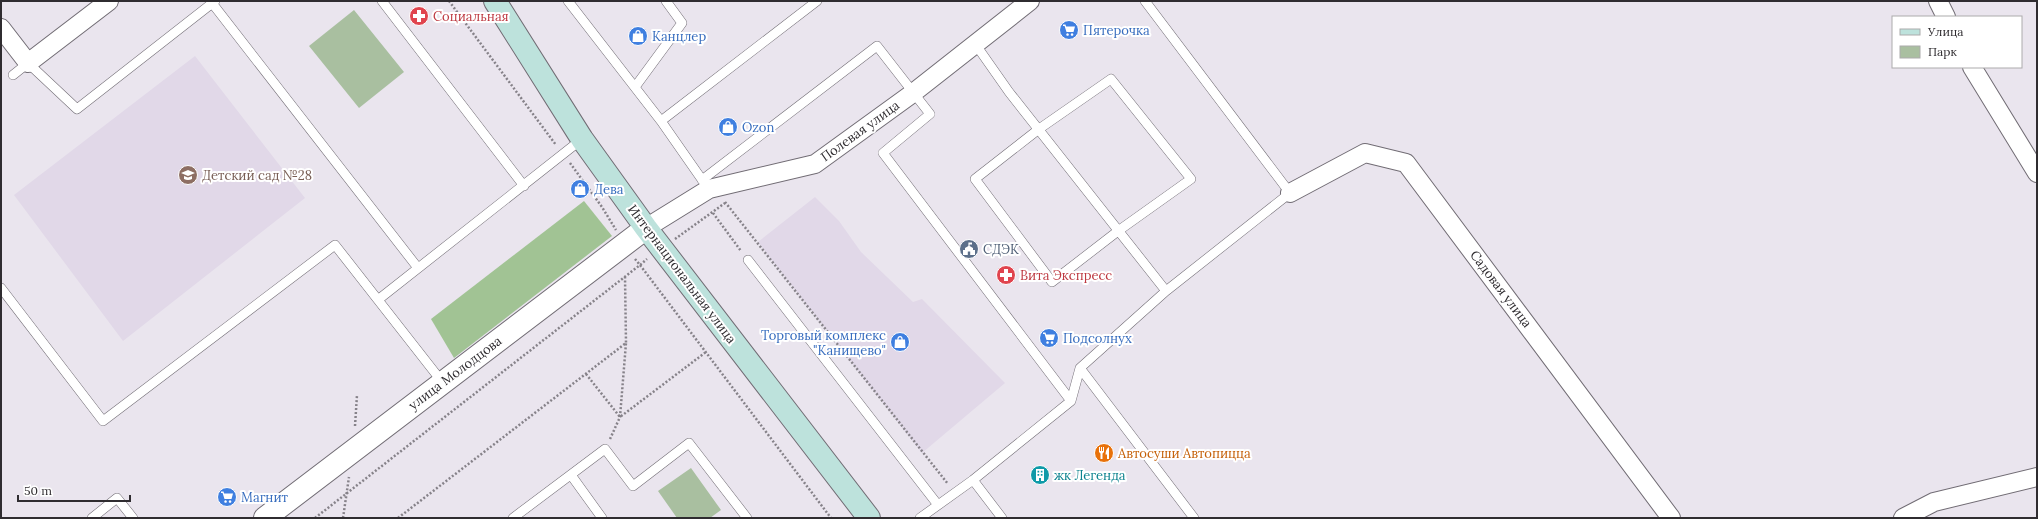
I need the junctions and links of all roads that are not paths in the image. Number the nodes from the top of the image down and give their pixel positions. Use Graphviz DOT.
graph roads {
  1 [pos="109,1"];
  2 [pos="382,1"];
  3 [pos="495,1"];
  4 [pos="568,1"];
  5 [pos="666,1"];
  6 [pos="817,1"];
  7 [pos="1030,1"];
  8 [pos="1145,1"];
  9 [pos="1938,1"];
  10 [pos="214,2"];
  11 [pos="1946,16"];
  12 [pos="1,28"];
  13 [pos="976,45"];
  14 [pos="28,63"];
  15 [pos="1973,68"];
  16 [pos="13,75"];
  17 [pos="635,87"];
  18 [pos="913,93"];
  19 [pos="661,121"];
  20 [pos="1039,129"];
  21 [pos="582,139"];
  22 [pos="2037,173"];
  23 [pos="706,185"];
  24 [pos="524,186"];
  25 [pos="1290,193"];
  26 [pos="646,228"];
  27 [pos="1118,231"];
  28 [pos="748,260"];
  29 [pos="418,268"];
  30 [pos="1,288"];
  31 [pos="1166,290"];
  32 [pos="379,298"];
  33 [pos="1080,368"];
  34 [pos="442,382"];
  35 [pos="1071,401"];
  36 [pos="571,475"];
  37 [pos="2037,477"];
  38 [pos="973,480"];
  39 [pos="938,505"];
  40 [pos="268,517"];
  41 [pos="92,518"];
  42 [pos="133,518"];
  43 [pos="514,518"];
  44 [pos="602,518"];
  45 [pos="747,518"];
  46 [pos="869,518"];
  47 [pos="920,518"];
  48 [pos="1002,518"];
  49 [pos="1194,518"];
  50 [pos="1671,518"];
  51 [pos="1903,518"];
  1 -- 14 [label="street"];
  2 -- 24 [label="lane"];
  3 -- 21 [label="main road, Интернациональная улица"];
  4 -- 17 [label="lane"];
  5 -- 17 [label="lane"];
  6 -- 19 [label="lane"];
  7 -- 13 [label="street, Полевая улица"];
  8 -- 25 [label="lane"];
  9 -- 11 [label="street"];
  10 -- 14 [label="lane"];
  10 -- 29 [label="lane"];
  12 -- 14 [label="street"];
  13 -- 18 [label="street, Полевая улица"];
  13 -- 20 [label="lane"];
  14 -- 16 [label="lane"];
  15 -- 22 [label="street"];
  17 -- 19 [label="lane"];
  18 -- 23 [label="street, Полевая улица"];
  18 -- 23 [label="lane"];
  18 -- 35 [label="lane"];
  19 -- 23 [label="lane"];
  20 -- 27 [label="lane"];
  20 -- 27 [label="lane"];
  20 -- 27 [label="lane"];
  21 -- 24 [label="lane"];
  21 -- 26 [label="main road, Интернациональная улица"];
  23 -- 26 [label="street, Полевая улица"];
  24 -- 29 [label="lane"];
  25 -- 31 [label="lane"];
  25 -- 50 [label="street, Садовая улица"];
  26 -- 34 [label="street, улица Молодцова"];
  26 -- 46 [label="main road, Интернациональная улица"];
  27 -- 31 [label="lane"];
  28 -- 39 [label="lane"];
  29 -- 32 [label="lane"];
  30 -- 32 [label="lane"];
  31 -- 33 [label="lane"];
  32 -- 34 [label="lane"];
  33 -- 35 [label="lane"];
  33 -- 49 [label="lane"];
  34 -- 40 [label="street, улица Молодцова"];
  35 -- 38 [label="lane"];
  36 -- 43 [label="lane"];
  36 -- 44 [label="lane"];
  36 -- 45 [label="lane"];
  37 -- 51 [label="street"];
  38 -- 39 [label="lane"];
  38 -- 48 [label="lane"];
  39 -- 47 [label="lane"];
  41 -- 42 [label="lane"];
}
